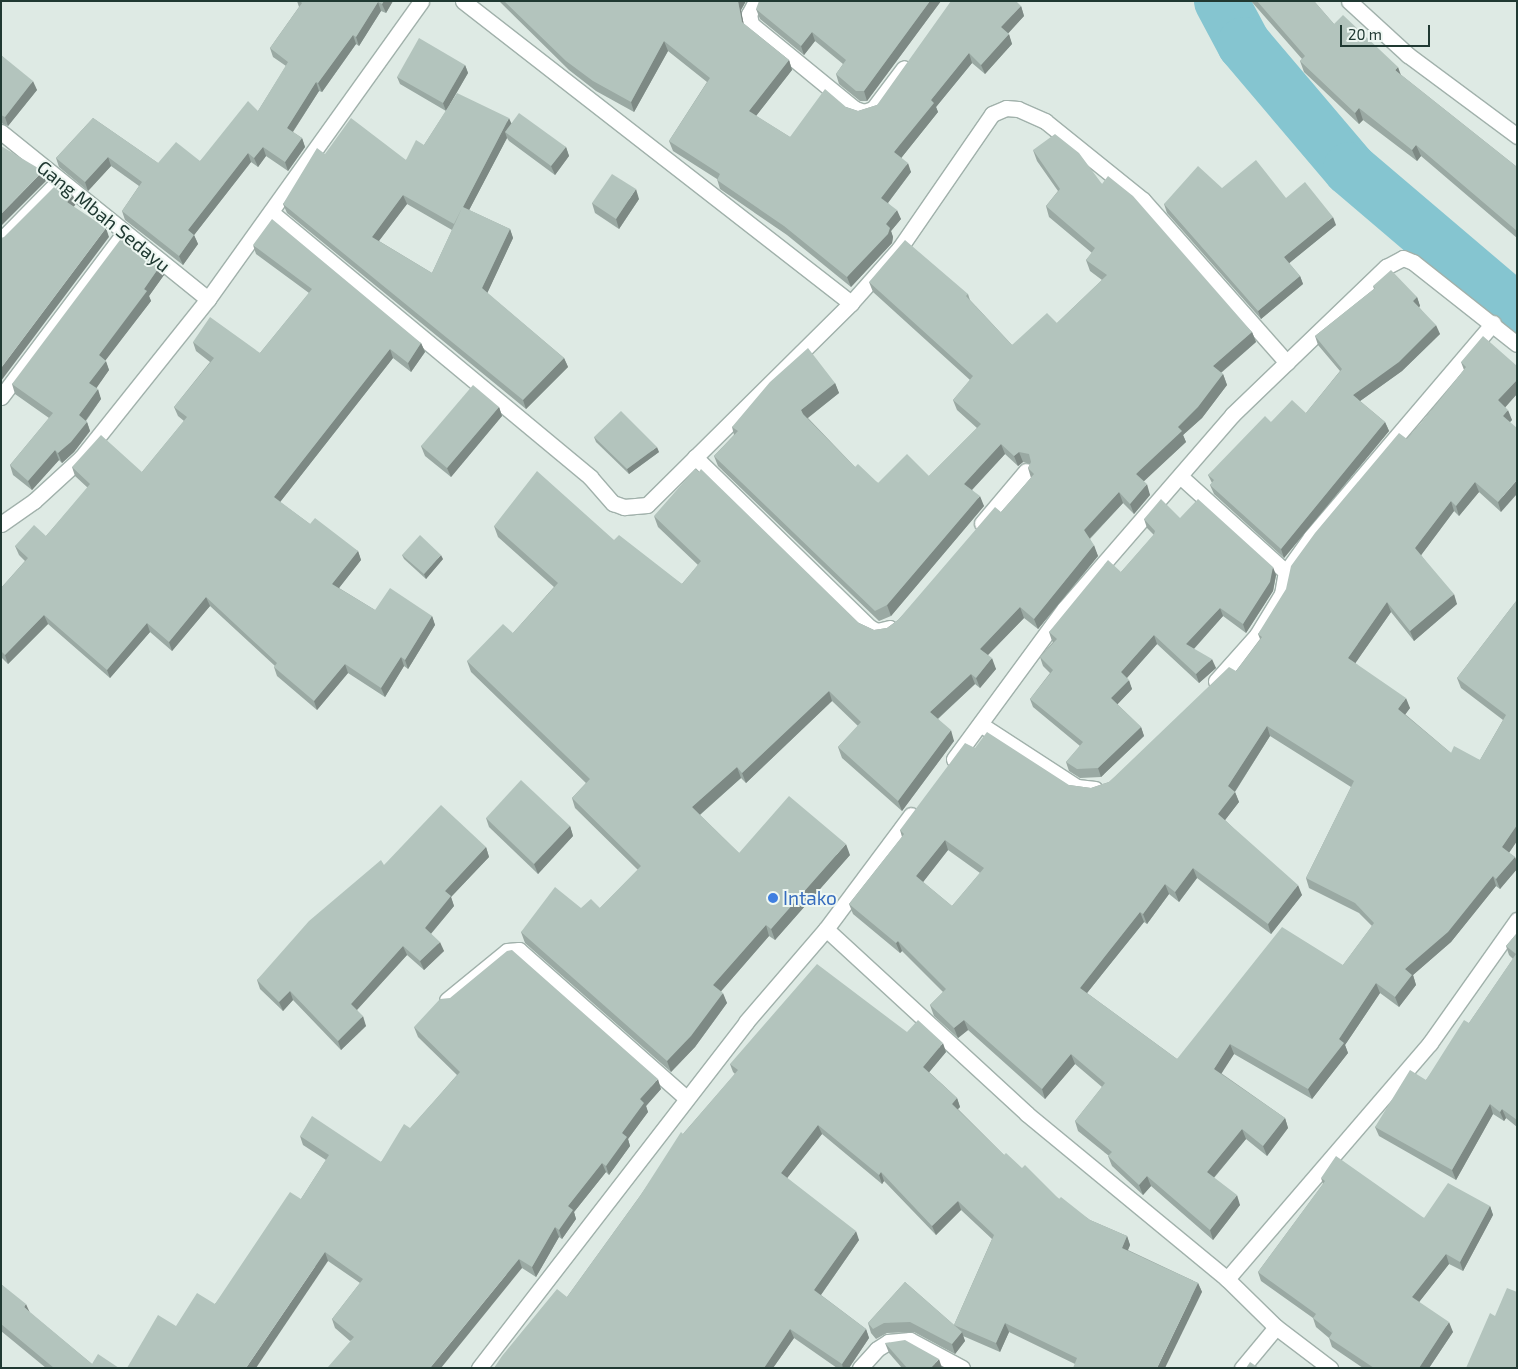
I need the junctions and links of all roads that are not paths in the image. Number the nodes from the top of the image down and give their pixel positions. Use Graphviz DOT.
graph roads {
  1 [pos="421,1"];
  2 [pos="464,1"];
  3 [pos="756,1"];
  4 [pos="1349,1"];
  5 [pos="912,56"];
  6 [pos="1,132"];
  7 [pos="1517,136"];
  8 [pos="60,180"];
  9 [pos="271,212"];
  10 [pos="124,232"];
  11 [pos="1,240"];
  12 [pos="208,299"];
  13 [pos="851,302"];
  14 [pos="1494,323"];
  15 [pos="1517,344"];
  16 [pos="1287,362"];
  17 [pos="1,398"];
  18 [pos="695,457"];
  19 [pos="1026,470"];
  20 [pos="1180,476"];
  21 [pos="1,524"];
  22 [pos="971,536"];
  23 [pos="1286,572"];
  24 [pos="903,616"];
  25 [pos="1204,693"];
  26 [pos="980,724"];
  27 [pos="944,771"];
  28 [pos="1106,784"];
  29 [pos="921,803"];
  30 [pos="1517,920"];
  31 [pos="826,929"];
  32 [pos="447,1000"];
  33 [pos="686,1098"];
  34 [pos="1227,1279"];
  35 [pos="1276,1327"];
  36 [pos="479,1368"];
  37 [pos="860,1368"];
  38 [pos="962,1368"];
  39 [pos="1242,1368"];
  40 [pos="1330,1368"];
  1 -- 9 [label="street"];
  2 -- 13 [label="street"];
  3 -- 5 [label="street"];
  4 -- 7 [label="street"];
  6 -- 8 [label="street, Gang Mbah Sedayu"];
  8 -- 10 [label="street, Gang Mbah Sedayu"];
  8 -- 11 [label="street"];
  9 -- 12 [label="street"];
  9 -- 18 [label="street"];
  10 -- 12 [label="street, Gang Mbah Sedayu"];
  10 -- 17 [label="street"];
  12 -- 21 [label="street"];
  13 -- 16 [label="street"];
  13 -- 18 [label="street"];
  14 -- 15 [label="street"];
  14 -- 16 [label="street"];
  14 -- 23 [label="street"];
  16 -- 20 [label="street"];
  18 -- 24 [label="street"];
  19 -- 22 [label="street"];
  20 -- 23 [label="street"];
  20 -- 26 [label="street"];
  23 -- 25 [label="street"];
  26 -- 27 [label="street"];
  26 -- 28 [label="street"];
  29 -- 31 [label="street"];
  30 -- 34 [label="street"];
  31 -- 33 [label="street"];
  31 -- 34 [label="street"];
  32 -- 33 [label="street"];
  33 -- 36 [label="street"];
  34 -- 35 [label="street"];
  35 -- 39 [label="street"];
  35 -- 40 [label="street"];
  37 -- 38 [label="street"];
}
